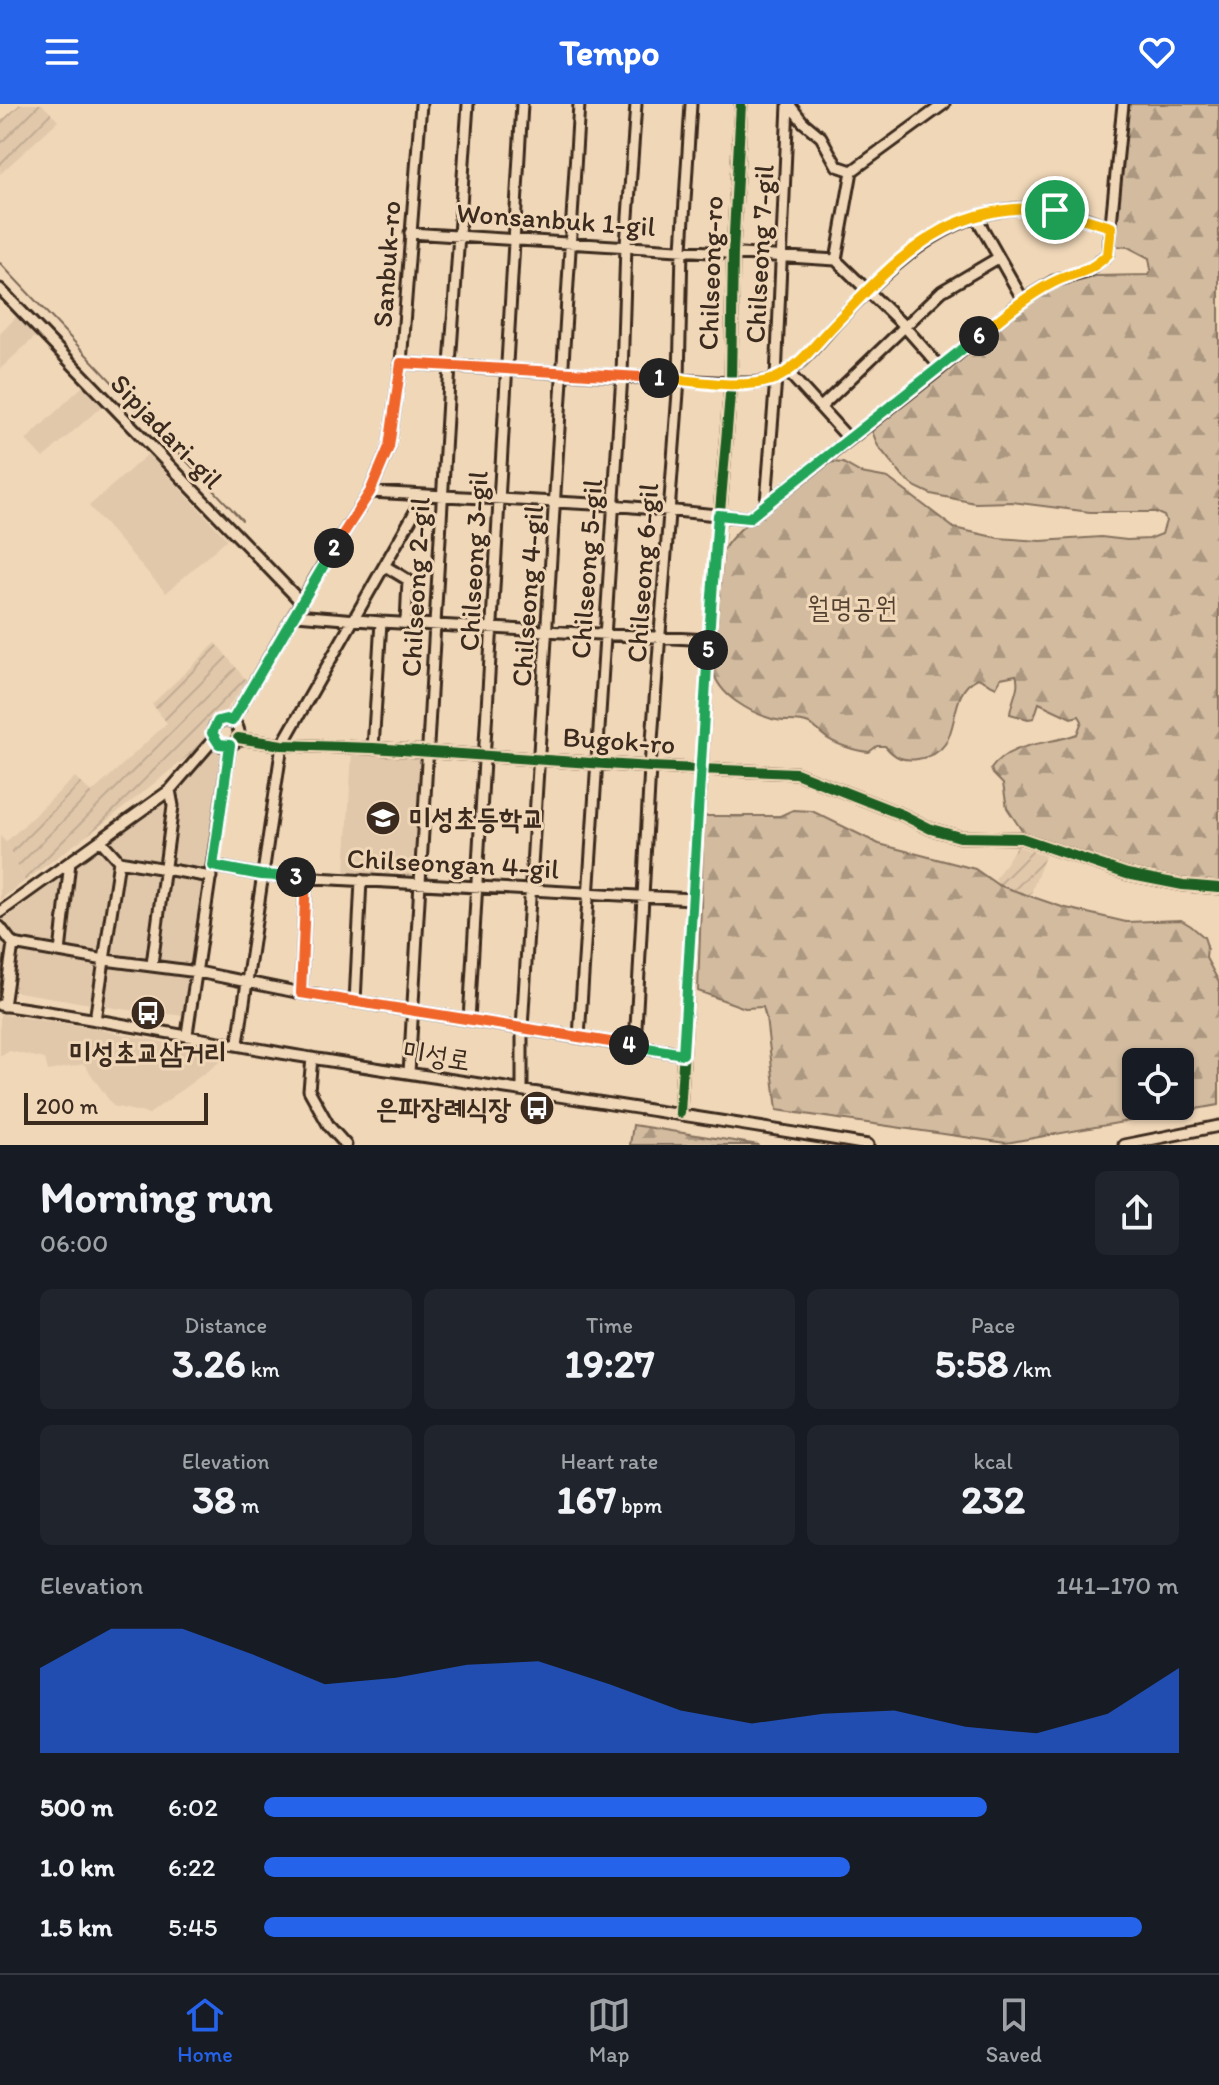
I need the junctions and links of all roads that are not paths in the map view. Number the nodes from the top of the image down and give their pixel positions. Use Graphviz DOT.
graph roads {
  1 [pos="421,104"];
  2 [pos="468,104"];
  3 [pos="522,104"];
  4 [pos="579,104"];
  5 [pos="636,104"];
  6 [pos="691,104"];
  7 [pos="741,104"];
  8 [pos="789,104"];
  9 [pos="944,104"];
  10 [pos="1123,104"];
  11 [pos="852,171"];
  12 [pos="976,217"];
  13 [pos="1111,227"];
  14 [pos="410,233"];
  15 [pos="459,235"];
  16 [pos="514,238"];
  17 [pos="570,241"];
  18 [pos="626,245"];
  19 [pos="682,249"];
  20 [pos="733,252"];
  21 [pos="781,255"];
  22 [pos="998,258"];
  23 [pos="836,260"];
  24 [pos="0,289"];
  25 [pos="867,290"];
  26 [pos="1023,300"];
  27 [pos="904,326"];
  28 [pos="401,363"];
  29 [pos="450,365"];
  30 [pos="941,368"];
  31 [pos="507,369"];
  32 [pos="787,371"];
  33 [pos="562,372"];
  34 [pos="622,375"];
  35 [pos="776,378"];
  36 [pos="679,379"];
  37 [pos="731,383"];
  38 [pos="821,407"];
  39 [pos="849,439"];
  40 [pos="370,492"];
  41 [pos="424,496"];
  42 [pos="442,496"];
  43 [pos="498,500"];
  44 [pos="766,502"];
  45 [pos="555,504"];
  46 [pos="612,505"];
  47 [pos="668,510"];
  48 [pos="718,515"];
  49 [pos="385,566"];
  50 [pos="302,603"];
  51 [pos="296,615"];
  52 [pos="352,620"];
  53 [pos="381,622"];
  54 [pos="406,622"];
  55 [pos="435,623"];
  56 [pos="491,627"];
  57 [pos="546,630"];
  58 [pos="603,634"];
  59 [pos="659,637"];
  60 [pos="709,640"];
  61 [pos="232,721"];
  62 [pos="214,739"];
  63 [pos="234,742"];
  64 [pos="282,745"];
  65 [pos="373,748"];
  66 [pos="428,752"];
  67 [pos="483,756"];
  68 [pos="539,759"];
  69 [pos="596,763"];
  70 [pos="650,767"];
  71 [pos="700,769"];
  72 [pos="170,790"];
  73 [pos="100,840"];
  74 [pos="119,861"];
  75 [pos="70,862"];
  76 [pos="164,868"];
  77 [pos="212,871"];
  78 [pos="261,875"];
  79 [pos="306,877"];
  80 [pos="361,880"];
  81 [pos="420,884"];
  82 [pos="476,887"];
  83 [pos="1219,888"];
  84 [pos="531,890"];
  85 [pos="588,893"];
  86 [pos="644,896"];
  87 [pos="692,899"];
  88 [pos="0,912"];
  89 [pos="0,927"];
  90 [pos="13,944"];
  91 [pos="60,952"];
  92 [pos="105,960"];
  93 [pos="152,964"];
  94 [pos="198,972"];
  95 [pos="247,981"];
  96 [pos="301,993"];
  97 [pos="355,1002"];
  98 [pos="2,1006"];
  99 [pos="413,1011"];
  100 [pos="95,1020"];
  101 [pos="469,1020"];
  102 [pos="522,1028"];
  103 [pos="187,1034"];
  104 [pos="579,1037"];
  105 [pos="238,1043"];
  106 [pos="635,1046"];
  107 [pos="683,1054"];
  108 [pos="312,1058"];
  109 [pos="409,1073"];
  110 [pos="522,1090"];
  111 [pos="680,1113"];
  112 [pos="1219,1126"];
  113 [pos="346,1145"];
  114 [pos="868,1145"];
  115 [pos="1124,1145"];
  1 -- 14 [label="street, Sanbuk-ro"];
  2 -- 15 [label="street, Chilseong 2-gil"];
  3 -- 16 [label="street, Chilseong 3-gil"];
  4 -- 17 [label="street, Chilseong 4-gil"];
  5 -- 18 [label="street, Chilseong 5-gil"];
  6 -- 19 [label="street, Chilseong 6-gil"];
  7 -- 20 [label="street, Chilseong-ro"];
  8 -- 11 [label="street"];
  8 -- 21 [label="street, Chilseong 7-gil"];
  9 -- 11 [label="street"];
  10 -- 13 [label="street"];
  11 -- 23 [label="street"];
  12 -- 13 [label="street"];
  12 -- 22 [label="street"];
  12 -- 25 [label="street"];
  13 -- 26 [label="street"];
  14 -- 15 [label="street, Wonsanbuk 1-gil"];
  14 -- 28 [label="street, Sanbuk-ro"];
  15 -- 16 [label="street, Wonsanbuk 1-gil"];
  15 -- 29 [label="street, Chilseong 2-gil"];
  16 -- 17 [label="street, Wonsanbuk 1-gil"];
  16 -- 31 [label="street, Chilseong 3-gil"];
  17 -- 18 [label="street, Wonsanbuk 1-gil"];
  17 -- 33 [label="street, Chilseong 4-gil"];
  18 -- 19 [label="street, Wonsanbuk 1-gil"];
  18 -- 34 [label="street, Chilseong 5-gil"];
  19 -- 20 [label="street, Wonsanbuk 1-gil"];
  19 -- 36 [label="street, Chilseong 6-gil"];
  20 -- 21 [label="street, Wonsanbuk 1-gil"];
  20 -- 37 [label="street, Chilseong-ro"];
  21 -- 23 [label="street, Wonsanbuk 1-gil"];
  21 -- 35 [label="street, Chilseong 7-gil"];
  22 -- 26 [label="street"];
  22 -- 27 [label="street"];
  23 -- 25 [label="street"];
  24 -- 50 [label="street, Sipjadari-gil"];
  25 -- 27 [label="street"];
  25 -- 32 [label="street"];
  26 -- 30 [label="street"];
  27 -- 30 [label="street"];
  27 -- 38 [label="street"];
  28 -- 29 [label="street"];
  28 -- 40 [label="street, Sanbuk-ro"];
  29 -- 31 [label="street"];
  29 -- 42 [label="street, Chilseong 2-gil"];
  30 -- 39 [label="street"];
  31 -- 33 [label="street"];
  31 -- 43 [label="street, Chilseong 3-gil"];
  32 -- 35 [label="street"];
  32 -- 38 [label="street"];
  33 -- 34 [label="street"];
  33 -- 45 [label="street, Chilseong 4-gil"];
  34 -- 36 [label="street"];
  34 -- 46 [label="street, Chilseong 5-gil"];
  35 -- 37 [label="street"];
  35 -- 44 [label="street, Chilseong 7-gil"];
  36 -- 37 [label="street"];
  36 -- 47 [label="street, Chilseong 6-gil"];
  37 -- 48 [label="street, Chilseong-ro"];
  38 -- 39 [label="street"];
  39 -- 44 [label="street"];
  40 -- 41 [label="street"];
  40 -- 50 [label="street, Sanbuk-ro"];
  41 -- 42 [label="street"];
  41 -- 49 [label="street"];
  42 -- 43 [label="street"];
  42 -- 55 [label="street, Chilseong 2-gil"];
  43 -- 45 [label="street"];
  43 -- 56 [label="street, Chilseong 3-gil"];
  44 -- 48 [label="street"];
  45 -- 46 [label="street"];
  45 -- 57 [label="street, Chilseong 4-gil"];
  46 -- 47 [label="street"];
  46 -- 58 [label="street, Chilseong 5-gil"];
  47 -- 48 [label="street"];
  47 -- 59 [label="street, Chilseong 6-gil"];
  48 -- 60 [label="street, Chilseong-ro"];
  49 -- 52 [label="street"];
  49 -- 54 [label="street"];
  50 -- 51 [label="street, Sanbuk-ro"];
  51 -- 52 [label="street"];
  51 -- 61 [label="street, Sanbuk-ro"];
  52 -- 53 [label="street"];
  52 -- 64 [label="street"];
  53 -- 54 [label="street"];
  53 -- 65 [label="street"];
  54 -- 55 [label="street"];
  55 -- 56 [label="street"];
  55 -- 66 [label="street, Chilseong 2-gil"];
  56 -- 57 [label="street"];
  56 -- 67 [label="street, Chilseong 3-gil"];
  57 -- 58 [label="street"];
  57 -- 68 [label="street, Chilseong 4-gil"];
  58 -- 59 [label="street"];
  58 -- 69 [label="street, Chilseong 5-gil"];
  59 -- 60 [label="street"];
  59 -- 70 [label="street, Chilseong 6-gil"];
  60 -- 71 [label="street, Chilseong-ro"];
  61 -- 62 [label="street"];
  61 -- 63 [label="street"];
  62 -- 63 [label="street"];
  62 -- 72 [label="street"];
  63 -- 64 [label="street, Bugok-ro"];
  63 -- 77 [label="street"];
  64 -- 65 [label="street, Bugok-ro"];
  64 -- 78 [label="street"];
  65 -- 66 [label="street, Bugok-ro"];
  66 -- 67 [label="street, Bugok-ro"];
  66 -- 81 [label="street, Chilseong 2-gil"];
  67 -- 68 [label="street, Bugok-ro"];
  67 -- 82 [label="street, Chilseong 3-gil"];
  68 -- 69 [label="street, Bugok-ro"];
  68 -- 84 [label="street, Chilseong 4-gil"];
  69 -- 70 [label="street, Bugok-ro"];
  69 -- 85 [label="street, Chilseong 5-gil"];
  70 -- 71 [label="street, Bugok-ro"];
  70 -- 86 [label="street, Chilseong 6-gil"];
  71 -- 83 [label="street, Bugok-ro"];
  71 -- 87 [label="street, Chilseong-ro"];
  72 -- 73 [label="street"];
  72 -- 76 [label="street"];
  73 -- 74 [label="street"];
  73 -- 75 [label="street"];
  74 -- 76 [label="street, Chilseongan 4-gil"];
  74 -- 92 [label="street"];
  75 -- 88 [label="street"];
  75 -- 91 [label="street"];
  76 -- 77 [label="street, Chilseongan 4-gil"];
  76 -- 93 [label="street"];
  77 -- 78 [label="street, Chilseongan 4-gil"];
  77 -- 94 [label="street"];
  78 -- 79 [label="street, Chilseongan 4-gil"];
  78 -- 95 [label="street"];
  79 -- 80 [label="street, Chilseongan 4-gil"];
  79 -- 96 [label="street"];
  80 -- 81 [label="street, Chilseongan 4-gil"];
  80 -- 97 [label="street"];
  81 -- 82 [label="street, Chilseongan 4-gil"];
  81 -- 99 [label="street, Chilseong 2-gil"];
  82 -- 84 [label="street, Chilseongan 4-gil"];
  82 -- 101 [label="street, Chilseong 3-gil"];
  84 -- 85 [label="street, Chilseongan 4-gil"];
  84 -- 102 [label="street, Chilseong 4-gil"];
  85 -- 86 [label="street, Chilseongan 4-gil"];
  85 -- 104 [label="street, Chilseong 5-gil"];
  86 -- 87 [label="street, Chilseongan 4-gil"];
  86 -- 106 [label="street, Chilseong 6-gil"];
  87 -- 107 [label="street, Chilseong-ro"];
  89 -- 90 [label="street"];
  90 -- 91 [label="street"];
  90 -- 98 [label="street"];
  91 -- 92 [label="street"];
  92 -- 93 [label="street"];
  92 -- 100 [label="street"];
  93 -- 94 [label="street"];
  94 -- 95 [label="street"];
  94 -- 103 [label="street"];
  95 -- 96 [label="street"];
  95 -- 105 [label="street"];
  96 -- 97 [label="street"];
  97 -- 99 [label="street"];
  98 -- 100 [label="street, 미성로"];
  99 -- 101 [label="street"];
  99 -- 109 [label="street, Chilseong 2-gil"];
  100 -- 103 [label="street, 미성로"];
  101 -- 102 [label="street"];
  102 -- 104 [label="street"];
  102 -- 110 [label="street, Chilseong 4-gil"];
  103 -- 105 [label="street, 미성로"];
  104 -- 106 [label="street"];
  105 -- 108 [label="street, 미성로"];
  106 -- 107 [label="street"];
  107 -- 111 [label="street, Chilseong-ro"];
  108 -- 109 [label="street, 미성로"];
  108 -- 113 [label="street"];
  109 -- 110 [label="street, 미성로"];
  110 -- 111 [label="street, 미성로"];
  111 -- 114 [label="street, 미성로"];
  112 -- 115 [label="street"];
}
